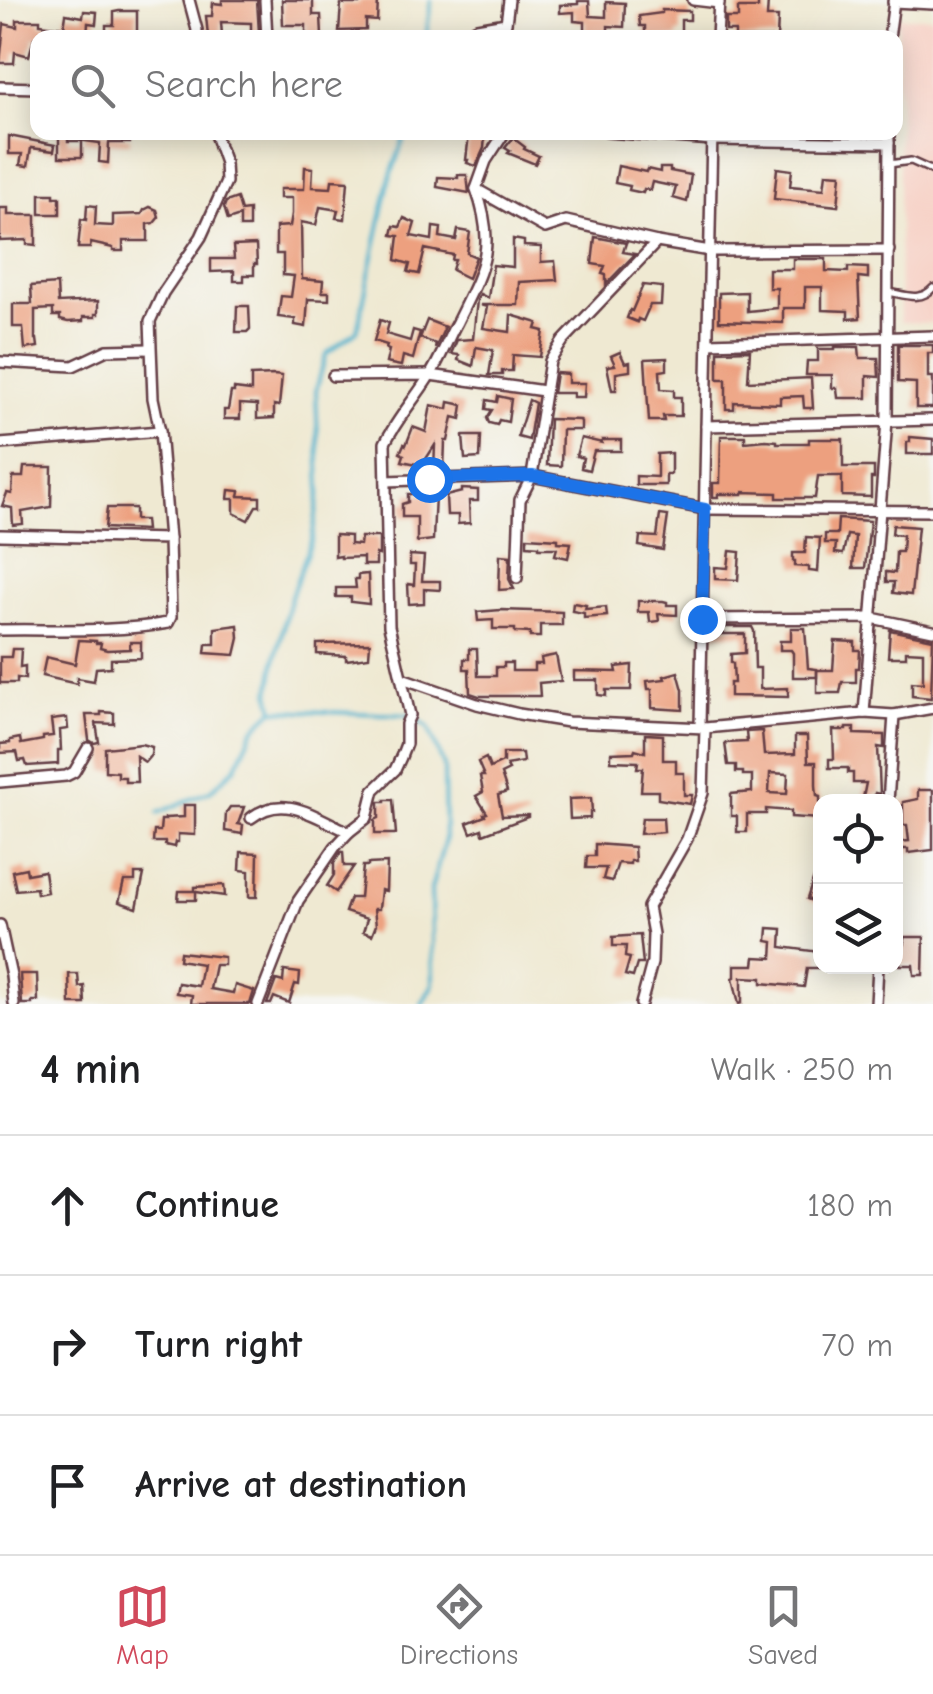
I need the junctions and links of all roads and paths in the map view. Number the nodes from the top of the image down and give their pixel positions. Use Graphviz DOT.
graph roads {
  1 [pos="189,0"];
  2 [pos="266,0"];
  3 [pos="509,0"];
  4 [pos="693,0"];
  5 [pos="719,1"];
  6 [pos="894,1"];
  7 [pos="933,4"];
  8 [pos="197,30"];
  9 [pos="267,30"];
  10 [pos="472,30"];
  11 [pos="717,30"];
  12 [pos="889,30"];
  13 [pos="0,87"];
  14 [pos="30,88"];
  15 [pos="217,140"];
  16 [pos="500,140"];
  17 [pos="712,140"];
  18 [pos="888,140"];
  19 [pos="888,164"];
  20 [pos="933,171"];
  21 [pos="476,188"];
  22 [pos="657,242"];
  23 [pos="888,250"];
  24 [pos="710,251"];
  25 [pos="933,288"];
  26 [pos="889,292"];
  27 [pos="889,336"];
  28 [pos="933,336"];
  29 [pos="708,343"];
  30 [pos="149,349"];
  31 [pos="0,362"];
  32 [pos="430,375"];
  33 [pos="333,376"];
  34 [pos="544,391"];
  35 [pos="887,420"];
  36 [pos="933,420"];
  37 [pos="706,426"];
  38 [pos="160,431"];
  39 [pos="0,444"];
  40 [pos="532,476"];
  41 [pos="386,481"];
  42 [pos="705,509"];
  43 [pos="880,510"];
  44 [pos="933,511"];
  45 [pos="0,536"];
  46 [pos="169,539"];
  47 [pos="517,578"];
  48 [pos="872,618"];
  49 [pos="702,619"];
  50 [pos="0,630"];
  51 [pos="933,632"];
  52 [pos="402,678"];
  53 [pos="933,708"];
  54 [pos="864,713"];
  55 [pos="894,715"];
  56 [pos="703,727"];
  57 [pos="88,748"];
  58 [pos="0,782"];
  59 [pos="889,794"];
  60 [pos="250,818"];
  61 [pos="349,832"];
  62 [pos="0,924"];
  63 [pos="878,974"];
  64 [pos="14,1004"];
  65 [pos="258,1004"];
  66 [pos="641,1004"];
  67 [pos="876,1004"];
  1 -- 8 [label="street"];
  2 -- 9 [label="street"];
  3 -- 10 [label="street"];
  4 -- 5 [label="street"];
  5 -- 11 [label="street"];
  6 -- 7 [label="street"];
  6 -- 12 [label="street"];
  13 -- 14 [label="street"];
  15 -- 30 [label="street"];
  16 -- 21 [label="street"];
  17 -- 24 [label="street"];
  18 -- 19 [label="street"];
  19 -- 20 [label="lane"];
  19 -- 23 [label="street"];
  21 -- 22 [label="street"];
  21 -- 32 [label="street"];
  22 -- 24 [label="street"];
  22 -- 34 [label="street"];
  23 -- 24 [label="street"];
  23 -- 26 [label="street"];
  24 -- 29 [label="street"];
  25 -- 26 [label="lane"];
  26 -- 27 [label="street"];
  27 -- 28 [label="street"];
  27 -- 29 [label="street"];
  27 -- 35 [label="street"];
  29 -- 37 [label="street"];
  30 -- 31 [label="street"];
  30 -- 38 [label="street"];
  32 -- 33 [label="street"];
  32 -- 34 [label="street"];
  32 -- 41 [label="street"];
  34 -- 40 [label="street"];
  35 -- 36 [label="street"];
  35 -- 37 [label="street"];
  35 -- 43 [label="street"];
  37 -- 42 [label="street"];
  38 -- 39 [label="street"];
  38 -- 46 [label="street"];
  40 -- 41 [label="street"];
  40 -- 42 [label="street"];
  40 -- 47 [label="street"];
  41 -- 52 [label="street"];
  42 -- 43 [label="street"];
  42 -- 49 [label="street"];
  43 -- 44 [label="street"];
  43 -- 48 [label="street"];
  45 -- 46 [label="street"];
  46 -- 50 [label="street"];
  48 -- 49 [label="street"];
  48 -- 51 [label="street"];
  48 -- 54 [label="street"];
  49 -- 56 [label="street"];
  52 -- 56 [label="street"];
  52 -- 61 [label="street"];
  53 -- 55 [label="street"];
  54 -- 55 [label="street"];
  54 -- 56 [label="street"];
  55 -- 59 [label="street"];
  56 -- 66 [label="street"];
  57 -- 58 [label="street"];
  60 -- 61 [label="street"];
  61 -- 65 [label="street"];
  62 -- 64 [label="street"];
  63 -- 67 [label="street"];
}
